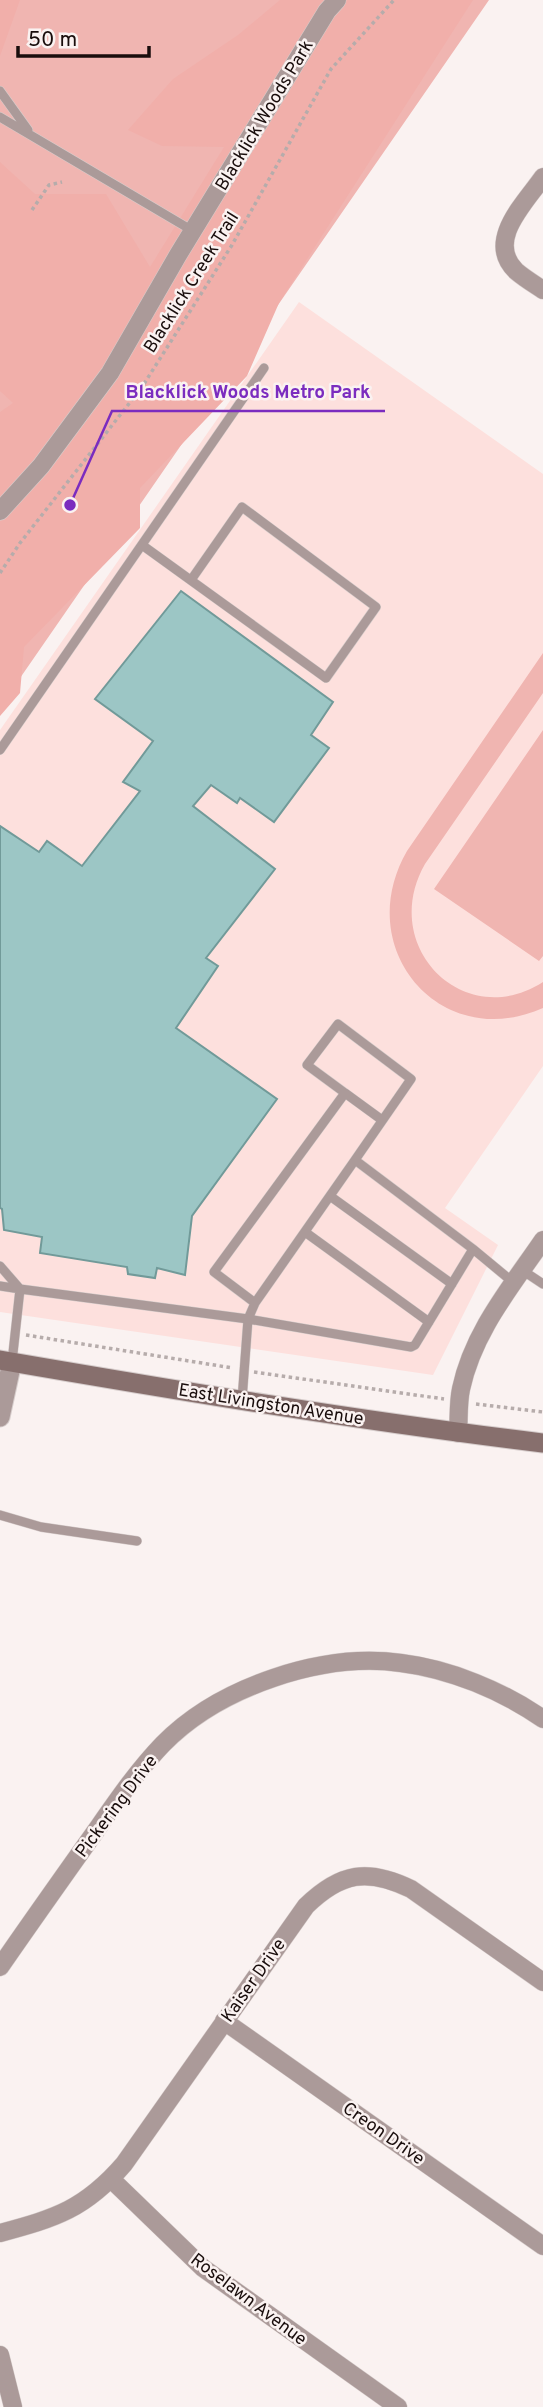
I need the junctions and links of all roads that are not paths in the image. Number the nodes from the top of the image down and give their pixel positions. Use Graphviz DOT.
graph roads {
  1 [pos="337,0"];
  2 [pos="0,92"];
  3 [pos="0,117"];
  4 [pos="31,134"];
  5 [pos="543,177"];
  6 [pos="193,231"];
  7 [pos="543,290"];
  8 [pos="264,368"];
  9 [pos="0,511"];
  10 [pos="142,545"];
  11 [pos="191,580"];
  12 [pos="0,750"];
  13 [pos="345,1093"];
  14 [pos="382,1120"];
  15 [pos="355,1160"];
  16 [pos="330,1196"];
  17 [pos="305,1232"];
  18 [pos="543,1240"];
  19 [pos="473,1249"];
  20 [pos="0,1266"];
  21 [pos="518,1277"];
  22 [pos="452,1284"];
  23 [pos="543,1284"];
  24 [pos="0,1286"];
  25 [pos="20,1289"];
  26 [pos="256,1303"];
  27 [pos="248,1319"];
  28 [pos="429,1322"];
  29 [pos="6,1361"];
  30 [pos="242,1400"];
  31 [pos="0,1417"];
  32 [pos="458,1433"];
  33 [pos="543,1443"];
  34 [pos="0,1515"];
  35 [pos="138,1541"];
  36 [pos="543,1719"];
  37 [pos="0,1966"];
  38 [pos="543,1982"];
  39 [pos="224,2021"];
  40 [pos="111,2179"];
  41 [pos="0,2233"];
  42 [pos="543,2246"];
  43 [pos="0,2355"];
  44 [pos="13,2407"];
  45 [pos="397,2407"];
  1 -- 6 [label="street, Blacklick Woods Park"];
  2 -- 4 [label="lane"];
  3 -- 4 [label="lane"];
  4 -- 6 [label="lane"];
  5 -- 7 [label="street"];
  6 -- 9 [label="street, Blacklick Woods Park"];
  8 -- 10 [label="lane"];
  10 -- 11 [label="lane"];
  10 -- 12 [label="lane"];
  11 -- 11 [label="lane"];
  13 -- 14 [label="lane"];
  13 -- 14 [label="lane"];
  13 -- 26 [label="lane"];
  14 -- 15 [label="lane"];
  15 -- 16 [label="lane"];
  15 -- 19 [label="lane"];
  16 -- 17 [label="lane"];
  16 -- 22 [label="lane"];
  17 -- 26 [label="lane"];
  17 -- 28 [label="lane"];
  18 -- 21 [label="street"];
  19 -- 21 [label="lane"];
  19 -- 22 [label="lane"];
  20 -- 25 [label="lane"];
  21 -- 23 [label="lane"];
  21 -- 32 [label="street"];
  22 -- 28 [label="lane"];
  24 -- 25 [label="lane"];
  25 -- 27 [label="lane"];
  25 -- 29 [label="lane"];
  26 -- 27 [label="lane"];
  27 -- 28 [label="lane"];
  27 -- 30 [label="lane"];
  29 -- 30 [label="main road, East Livingston Avenue"];
  29 -- 31 [label="street"];
  30 -- 32 [label="main road, East Livingston Avenue"];
  32 -- 33 [label="main road, East Livingston Avenue"];
  34 -- 35 [label="lane"];
  36 -- 37 [label="street, Pickering Drive"];
  38 -- 39 [label="street, Kaiser Drive"];
  39 -- 40 [label="street, Kaiser Drive"];
  39 -- 42 [label="street, Creon Drive"];
  40 -- 41 [label="street, Kaiser Drive"];
  40 -- 45 [label="street, Roselawn Avenue"];
  43 -- 44 [label="street"];
}
